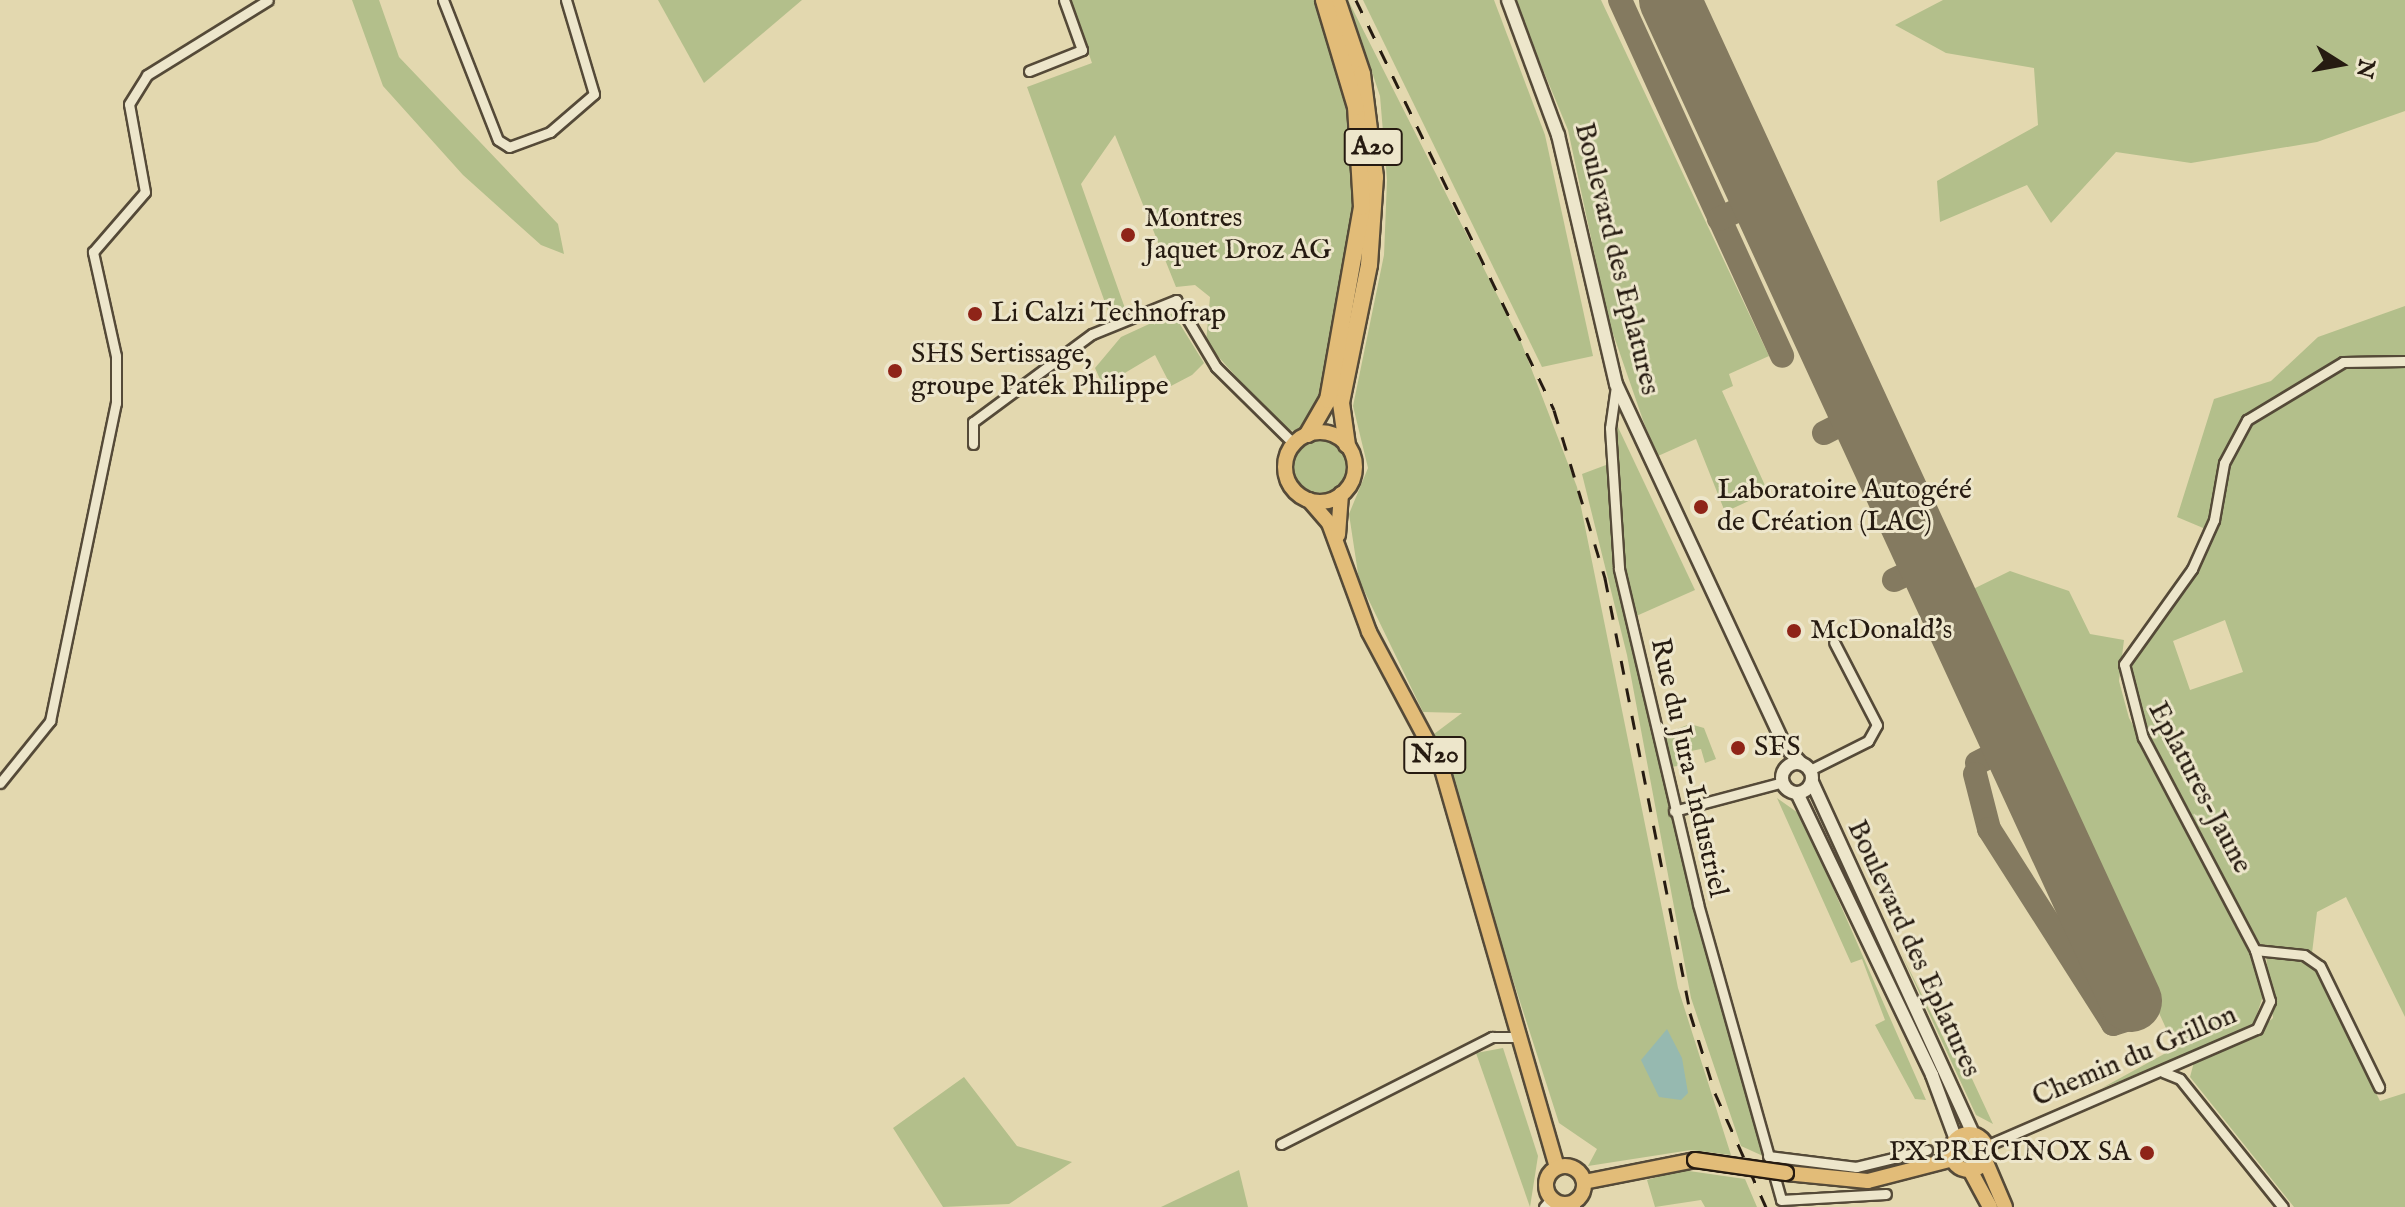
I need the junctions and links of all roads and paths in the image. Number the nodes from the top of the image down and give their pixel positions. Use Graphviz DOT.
graph roads {
  1 [pos="268,0"];
  2 [pos="443,0"];
  3 [pos="566,0"];
  4 [pos="1064,0"];
  5 [pos="1324,0"];
  6 [pos="1337,0"];
  7 [pos="1508,0"];
  8 [pos="1029,71"];
  9 [pos="2405,361"];
  10 [pos="1616,384"];
  11 [pos="1301,439"];
  12 [pos="973,444"];
  13 [pos="1347,445"];
  14 [pos="1341,494"];
  15 [pos="1309,500"];
  16 [pos="1338,543"];
  17 [pos="1834,642"];
  18 [pos="1784,745"];
  19 [pos="1807,772"];
  20 [pos="1784,776"];
  21 [pos="0,783"];
  22 [pos="1797,793"];
  23 [pos="1674,811"];
  24 [pos="2255,950"];
  25 [pos="1519,1037"];
  26 [pos="2163,1072"];
  27 [pos="2379,1087"];
  28 [pos="1973,1134"];
  29 [pos="1956,1140"];
  30 [pos="1281,1144"];
  31 [pos="1927,1150"];
  32 [pos="1986,1153"];
  33 [pos="1768,1156"];
  34 [pos="1953,1159"];
  35 [pos="1557,1167"];
  36 [pos="1970,1170"];
  37 [pos="1584,1182"];
  38 [pos="1886,1194"];
  39 [pos="1548,1203"];
  40 [pos="1573,1205"];
  41 [pos="1990,1207"];
  42 [pos="2005,1207"];
  43 [pos="2283,1207"];
  1 -- 21 [label="street"];
  2 -- 3 [label="street"];
  4 -- 8 [label="street"];
  5 -- 11 [label="highway, A20"];
  6 -- 13 [label="highway, A20"];
  7 -- 10 [label="main road, Boulevard des Eplatures"];
  9 -- 24 [label="street, Eplatures-Jaune"];
  10 -- 18 [label="main road, Boulevard des Eplatures"];
  10 -- 23 [label="street, Rue du Jura-Industriel"];
  11 -- 12 [label="street"];
  11 -- 13 [label="main road"];
  11 -- 15 [label="main road, N20"];
  13 -- 14 [label="main road, N20"];
  14 -- 15 [label="main road"];
  14 -- 16 [label="main road, N20"];
  15 -- 16 [label="main road, N20"];
  16 -- 25 [label="main road, N20"];
  17 -- 19 [label="street"];
  18 -- 19 [label="main road, Boulevard des Eplatures"];
  18 -- 20 [label="main road, Boulevard des Eplatures"];
  19 -- 20 [label="main road"];
  19 -- 22 [label="main road"];
  19 -- 28 [label="main road, Boulevard des Eplatures"];
  20 -- 22 [label="main road"];
  20 -- 23 [label="street"];
  22 -- 29 [label="main road, Boulevard des Eplatures"];
  23 -- 33 [label="street, Rue du Jura-Industriel"];
  24 -- 26 [label="street, Chemin du Grillon"];
  24 -- 27 [label="street"];
  25 -- 30 [label="street"];
  25 -- 35 [label="main road, N20"];
  26 -- 32 [label="street, Chemin du Grillon"];
  26 -- 43 [label="street"];
  28 -- 29 [label="main road"];
  28 -- 32 [label="main road"];
  29 -- 34 [label="main road"];
  31 -- 33 [label="street"];
  32 -- 36 [label="main road"];
  32 -- 42 [label="main road"];
  33 -- 38 [label="street, Rue du Jura-Industriel"];
  34 -- 36 [label="main road"];
  34 -- 37 [label="main road, bridge"];
  35 -- 37 [label="main road"];
  35 -- 39 [label="main road, N20"];
  36 -- 41 [label="main road"];
  37 -- 40 [label="main road, N20"];
  39 -- 40 [label="main road, N20"];
}
